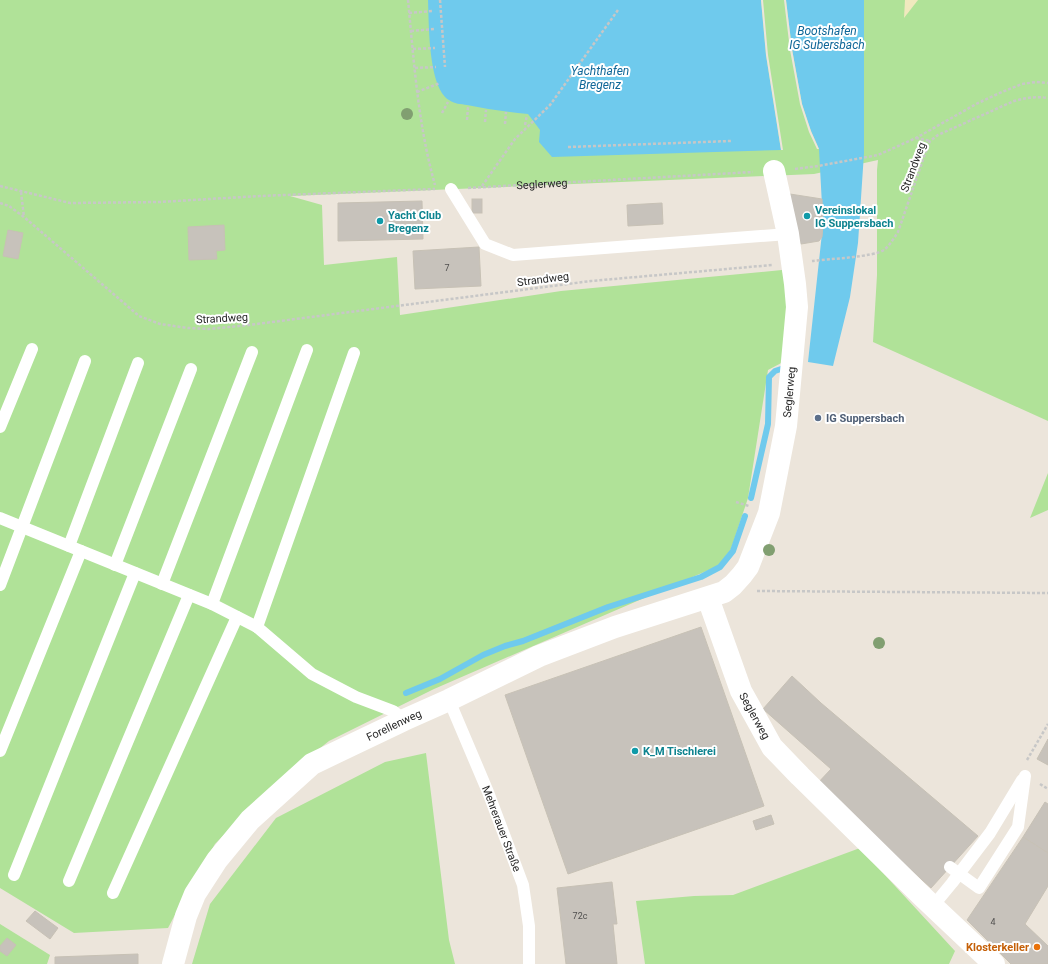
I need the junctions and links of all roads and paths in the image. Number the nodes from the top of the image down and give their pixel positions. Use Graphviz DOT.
graph roads {
  1 [pos="408,0"];
  2 [pos="440,0"];
  3 [pos="618,10"];
  4 [pos="432,11"];
  5 [pos="409,13"];
  6 [pos="434,29"];
  7 [pos="411,31"];
  8 [pos="435,48"];
  9 [pos="413,49"];
  10 [pos="445,66"];
  11 [pos="436,67"];
  12 [pos="415,68"];
  13 [pos="440,83"];
  14 [pos="1048,83"];
  15 [pos="417,92"];
  16 [pos="1048,98"];
  17 [pos="448,102"];
  18 [pos="468,107"];
  19 [pos="486,110"];
  20 [pos="506,112"];
  21 [pos="442,113"];
  22 [pos="527,115"];
  23 [pos="467,120"];
  24 [pos="485,122"];
  25 [pos="505,124"];
  26 [pos="525,125"];
  27 [pos="916,138"];
  28 [pos="731,141"];
  29 [pos="930,141"];
  30 [pos="568,147"];
  31 [pos="818,166"];
  32 [pos="774,171"];
  33 [pos="0,186"];
  34 [pos="481,187"];
  35 [pos="452,189"];
  36 [pos="21,192"];
  37 [pos="0,203"];
  38 [pos="24,217"];
  39 [pos="788,234"];
  40 [pos="798,262"];
  41 [pos="32,349"];
  42 [pos="307,350"];
  43 [pos="252,352"];
  44 [pos="354,354"];
  45 [pos="85,361"];
  46 [pos="138,363"];
  47 [pos="191,369"];
  48 [pos="0,427"];
  49 [pos="0,518"];
  50 [pos="21,527"];
  51 [pos="69,546"];
  52 [pos="81,551"];
  53 [pos="115,565"];
  54 [pos="135,573"];
  55 [pos="162,584"];
  56 [pos="0,585"];
  57 [pos="733,585"];
  58 [pos="1048,593"];
  59 [pos="189,595"];
  60 [pos="708,598"];
  61 [pos="212,604"];
  62 [pos="237,617"];
  63 [pos="257,627"];
  64 [pos="449,700"];
  65 [pos="404,720"];
  66 [pos="1048,724"];
  67 [pos="0,751"];
  68 [pos="1025,776"];
  69 [pos="950,867"];
  70 [pos="14,875"];
  71 [pos="69,881"];
  72 [pos="113,893"];
  73 [pos="933,906"];
  74 [pos="172,964"];
  75 [pos="529,964"];
  76 [pos="994,964"];
  1 -- 5 [label="path"];
  2 -- 10 [label="path"];
  3 -- 34 [label="path"];
  4 -- 5 [label="path"];
  5 -- 7 [label="path"];
  6 -- 7 [label="path"];
  7 -- 9 [label="path"];
  8 -- 9 [label="path"];
  9 -- 12 [label="path"];
  11 -- 12 [label="path"];
  12 -- 15 [label="path"];
  13 -- 15 [label="path"];
  14 -- 27 [label="path, Strandweg"];
  15 -- 36 [label="path"];
  16 -- 29 [label="path, Strandweg"];
  17 -- 21 [label="path"];
  18 -- 23 [label="path"];
  19 -- 24 [label="path"];
  20 -- 25 [label="path"];
  22 -- 26 [label="path"];
  27 -- 29 [label="path"];
  27 -- 31 [label="path, Strandweg"];
  28 -- 30 [label="path"];
  29 -- 40 [label="path, Strandweg"];
  32 -- 34 [label="path, Seglerweg"];
  32 -- 39 [label="street, Seglerweg"];
  33 -- 36 [label="path"];
  34 -- 35 [label="path, Seglerweg"];
  35 -- 39 [label="lane"];
  36 -- 38 [label="path"];
  37 -- 38 [label="path, Strandweg"];
  38 -- 40 [label="path, Strandweg"];
  39 -- 40 [label="street, Seglerweg"];
  40 -- 57 [label="street, Seglerweg"];
  41 -- 48 [label="lane"];
  42 -- 61 [label="lane"];
  43 -- 55 [label="lane"];
  44 -- 63 [label="lane"];
  45 -- 50 [label="lane"];
  46 -- 51 [label="lane"];
  47 -- 53 [label="lane"];
  49 -- 50 [label="lane"];
  50 -- 51 [label="lane"];
  50 -- 56 [label="lane"];
  51 -- 52 [label="lane"];
  52 -- 53 [label="lane"];
  52 -- 67 [label="lane"];
  53 -- 54 [label="lane"];
  54 -- 55 [label="lane"];
  54 -- 70 [label="lane"];
  55 -- 59 [label="lane"];
  57 -- 58 [label="path"];
  57 -- 60 [label="street, Seglerweg"];
  59 -- 61 [label="lane"];
  59 -- 71 [label="lane"];
  60 -- 64 [label="street, Forellenweg"];
  60 -- 73 [label="street, Seglerweg"];
  61 -- 62 [label="lane"];
  62 -- 63 [label="lane"];
  62 -- 72 [label="lane"];
  63 -- 65 [label="lane"];
  64 -- 65 [label="street, Forellenweg"];
  64 -- 75 [label="lane, Mehrerauer Straße"];
  65 -- 74 [label="street, Forellenweg"];
  66 -- 68 [label="path"];
  68 -- 69 [label="lane"];
  68 -- 73 [label="lane"];
  73 -- 76 [label="street, Seglerweg"];
}
